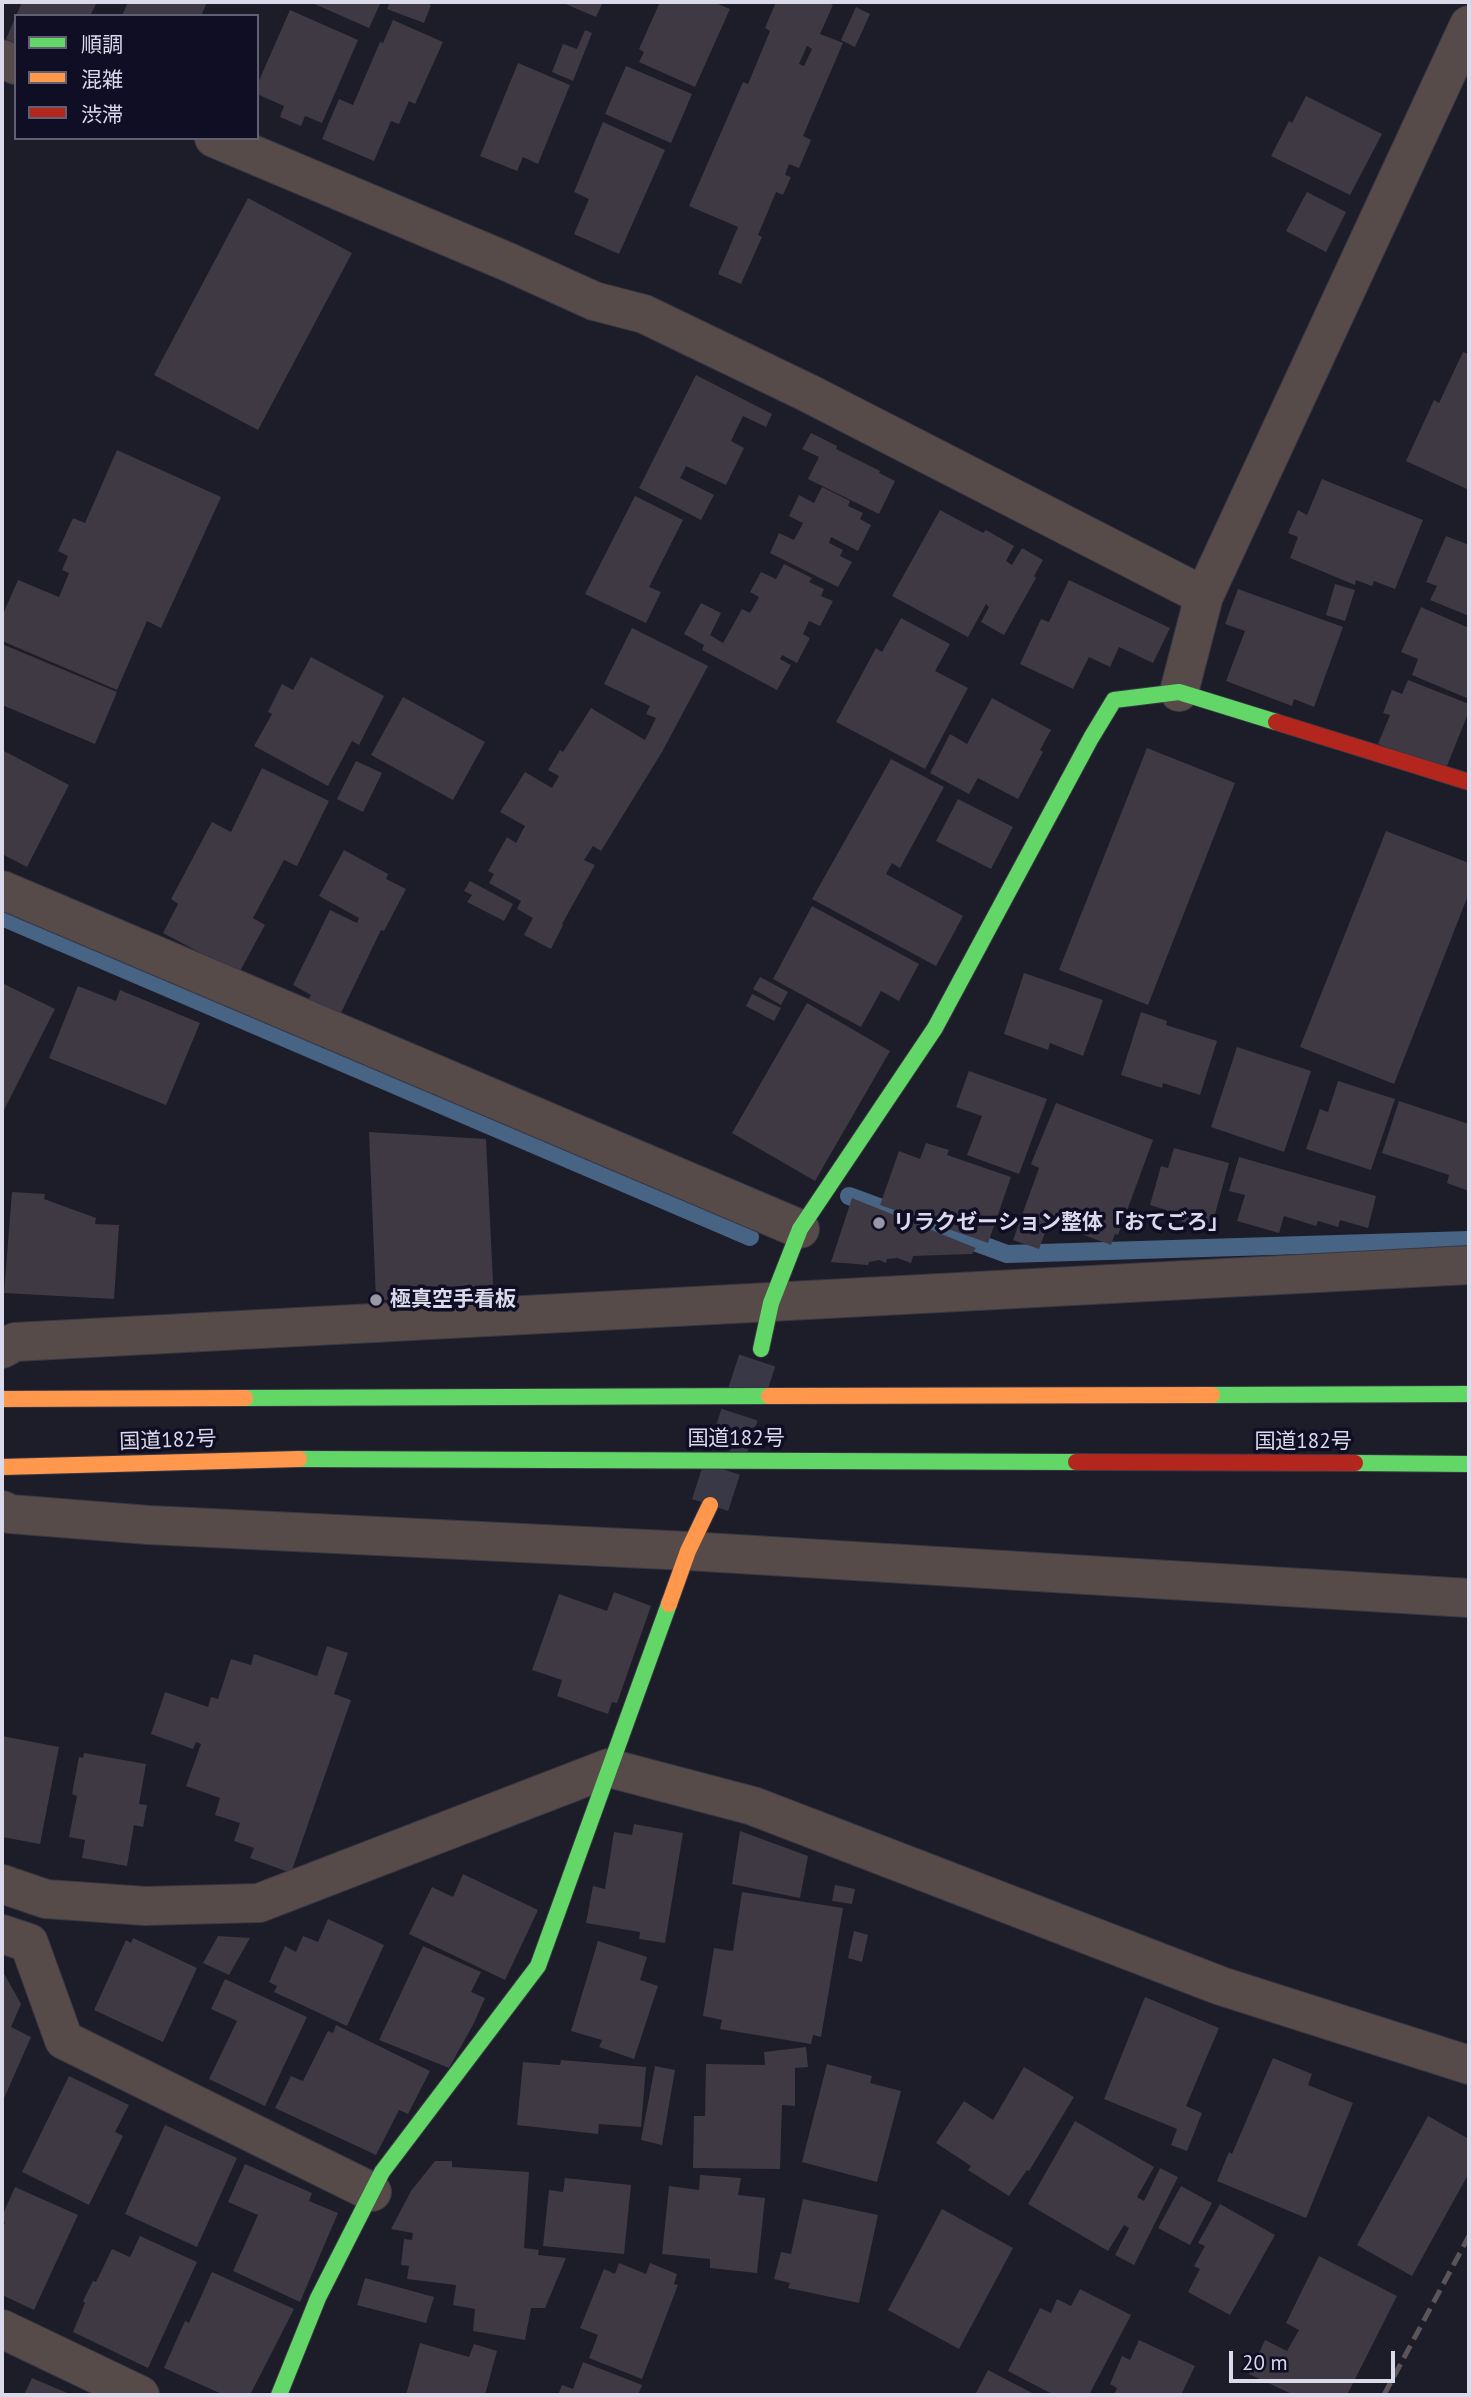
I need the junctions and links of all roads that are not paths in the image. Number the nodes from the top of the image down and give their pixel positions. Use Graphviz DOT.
graph roads {
  1 [pos="1469,25"];
  2 [pos="219,140"];
  3 [pos="1204,596"];
  4 [pos="1179,692"];
  5 [pos="1469,782"];
  6 [pos="2,890"];
  7 [pos="800,1229"];
  8 [pos="1469,1265"];
  9 [pos="771,1303"];
  10 [pos="2,1349"];
  11 [pos="761,1349"];
  12 [pos="1469,1394"];
  13 [pos="2,1399"];
  14 [pos="1469,1464"];
  15 [pos="2,1467"];
  16 [pos="710,1505"];
  17 [pos="2,1510"];
  18 [pos="688,1551"];
  19 [pos="1469,1598"];
  20 [pos="609,1768"];
  21 [pos="2,1884"];
  22 [pos="2,1934"];
  23 [pos="1469,2065"];
  24 [pos="372,2192"];
  25 [pos="2,2329"];
  26 [pos="140,2395"];
  27 [pos="279,2395"];
  1 -- 3 [label="street"];
  2 -- 3 [label="street"];
  3 -- 4 [label="street"];
  4 -- 5 [label="main road"];
  4 -- 7 [label="main road"];
  6 -- 7 [label="street"];
  7 -- 9 [label="main road"];
  8 -- 9 [label="street"];
  9 -- 10 [label="street"];
  9 -- 11 [label="main road"];
  12 -- 13 [label="main road, 国道182号"];
  14 -- 15 [label="main road, 国道182号"];
  16 -- 18 [label="main road"];
  17 -- 18 [label="street"];
  18 -- 19 [label="street"];
  18 -- 20 [label="main road"];
  20 -- 21 [label="street"];
  20 -- 23 [label="street"];
  20 -- 24 [label="main road"];
  22 -- 24 [label="street"];
  24 -- 27 [label="main road"];
  25 -- 26 [label="street"];
}
